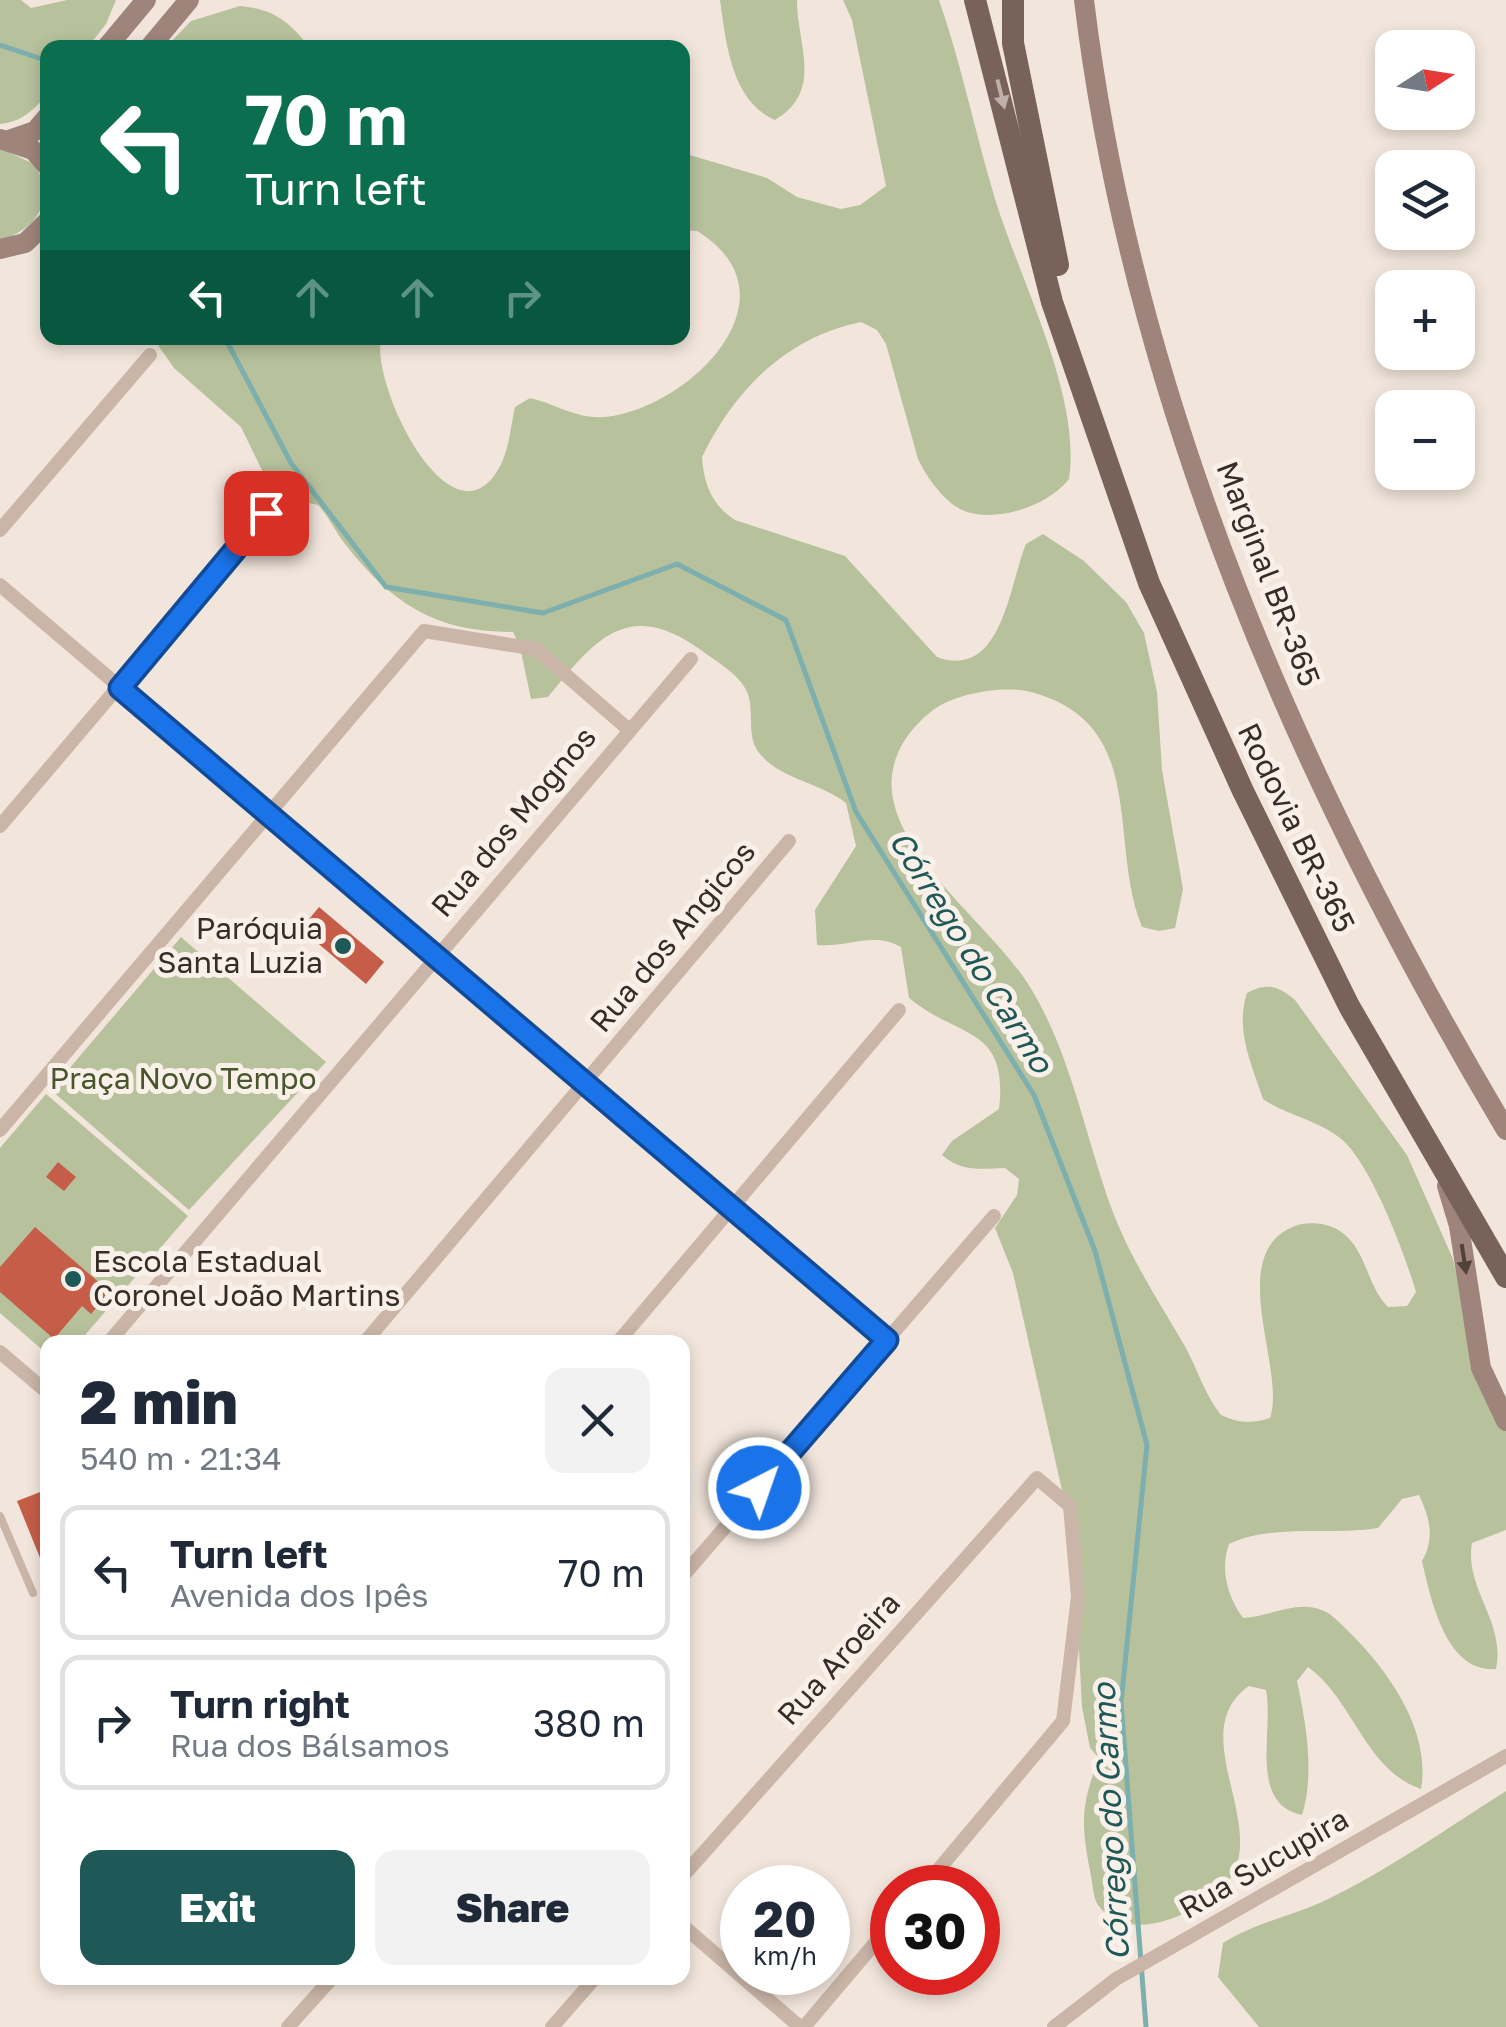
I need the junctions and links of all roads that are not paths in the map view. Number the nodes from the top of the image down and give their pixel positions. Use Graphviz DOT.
graph roads {
  1 [pos="146,0"];
  2 [pos="189,0"];
  3 [pos="974,0"];
  4 [pos="1013,0"];
  5 [pos="1084,0"];
  6 [pos="113,40"];
  7 [pos="156,40"];
  8 [pos="40,125"];
  9 [pos="4,139"];
  10 [pos="40,157"];
  11 [pos="40,230"];
  12 [pos="0,249"];
  13 [pos="150,354"];
  14 [pos="1081,382"];
  15 [pos="266,513"];
  16 [pos="0,530"];
  17 [pos="0,585"];
  18 [pos="691,659"];
  19 [pos="120,688"];
  20 [pos="628,729"];
  21 [pos="268,814"];
  22 [pos="0,826"];
  23 [pos="788,841"];
  24 [pos="436,956"];
  25 [pos="899,1010"];
  26 [pos="586,1084"];
  27 [pos="0,1130"];
  28 [pos="1506,1130"];
  29 [pos="1441,1165"];
  30 [pos="732,1208"];
  31 [pos="994,1216"];
  32 [pos="1506,1277"];
  33 [pos="115,1335"];
  34 [pos="371,1335"];
  35 [pos="624,1335"];
  36 [pos="887,1340"];
  37 [pos="0,1352"];
  38 [pos="40,1386"];
  39 [pos="1506,1421"];
  40 [pos="0,1516"];
  41 [pos="690,1568"];
  42 [pos="34,1592"];
  43 [pos="1506,1756"];
  44 [pos="942,1865"];
  45 [pos="690,1868"];
  46 [pos="690,1932"];
  47 [pos="870,1948"];
  48 [pos="326,1985"];
  49 [pos="589,1985"];
  50 [pos="288,2027"];
  51 [pos="552,2027"];
  52 [pos="802,2027"];
  53 [pos="1054,2027"];
  1 -- 6 [label="street"];
  2 -- 7 [label="street"];
  3 -- 14 [label="main road, Rodovia BR-365, one-way"];
  4 -- 14 [label="main road, Rodovia BR-365"];
  5 -- 28 [label="street, Marginal BR-365"];
  8 -- 9 [label="street"];
  9 -- 10 [label="street"];
  11 -- 12 [label="street"];
  13 -- 16 [label="street"];
  14 -- 29 [label="main road, Rodovia BR-365"];
  15 -- 19 [label="street"];
  17 -- 19 [label="street"];
  18 -- 20 [label="street, Rua dos Mognos"];
  19 -- 21 [label="street"];
  19 -- 22 [label="street"];
  20 -- 21 [label="street"];
  20 -- 24 [label="street, Rua dos Mognos"];
  21 -- 24 [label="street"];
  21 -- 27 [label="street"];
  23 -- 26 [label="street, Rua dos Angicos"];
  24 -- 26 [label="street"];
  24 -- 33 [label="street, Rua dos Mognos"];
  25 -- 30 [label="street"];
  26 -- 30 [label="street"];
  26 -- 34 [label="street, Rua dos Angicos"];
  29 -- 32 [label="main road, Rodovia BR-365"];
  29 -- 39 [label="street, one-way"];
  30 -- 35 [label="street"];
  30 -- 36 [label="street"];
  31 -- 36 [label="street"];
  36 -- 41 [label="street"];
  37 -- 38 [label="street"];
  40 -- 42 [label="lane"];
  43 -- 53 [label="street, Rua Sucupira"];
  44 -- 45 [label="street, Rua Aroeira"];
  46 -- 52 [label="street"];
  47 -- 52 [label="street"];
  48 -- 50 [label="street"];
  49 -- 51 [label="street"];
}
